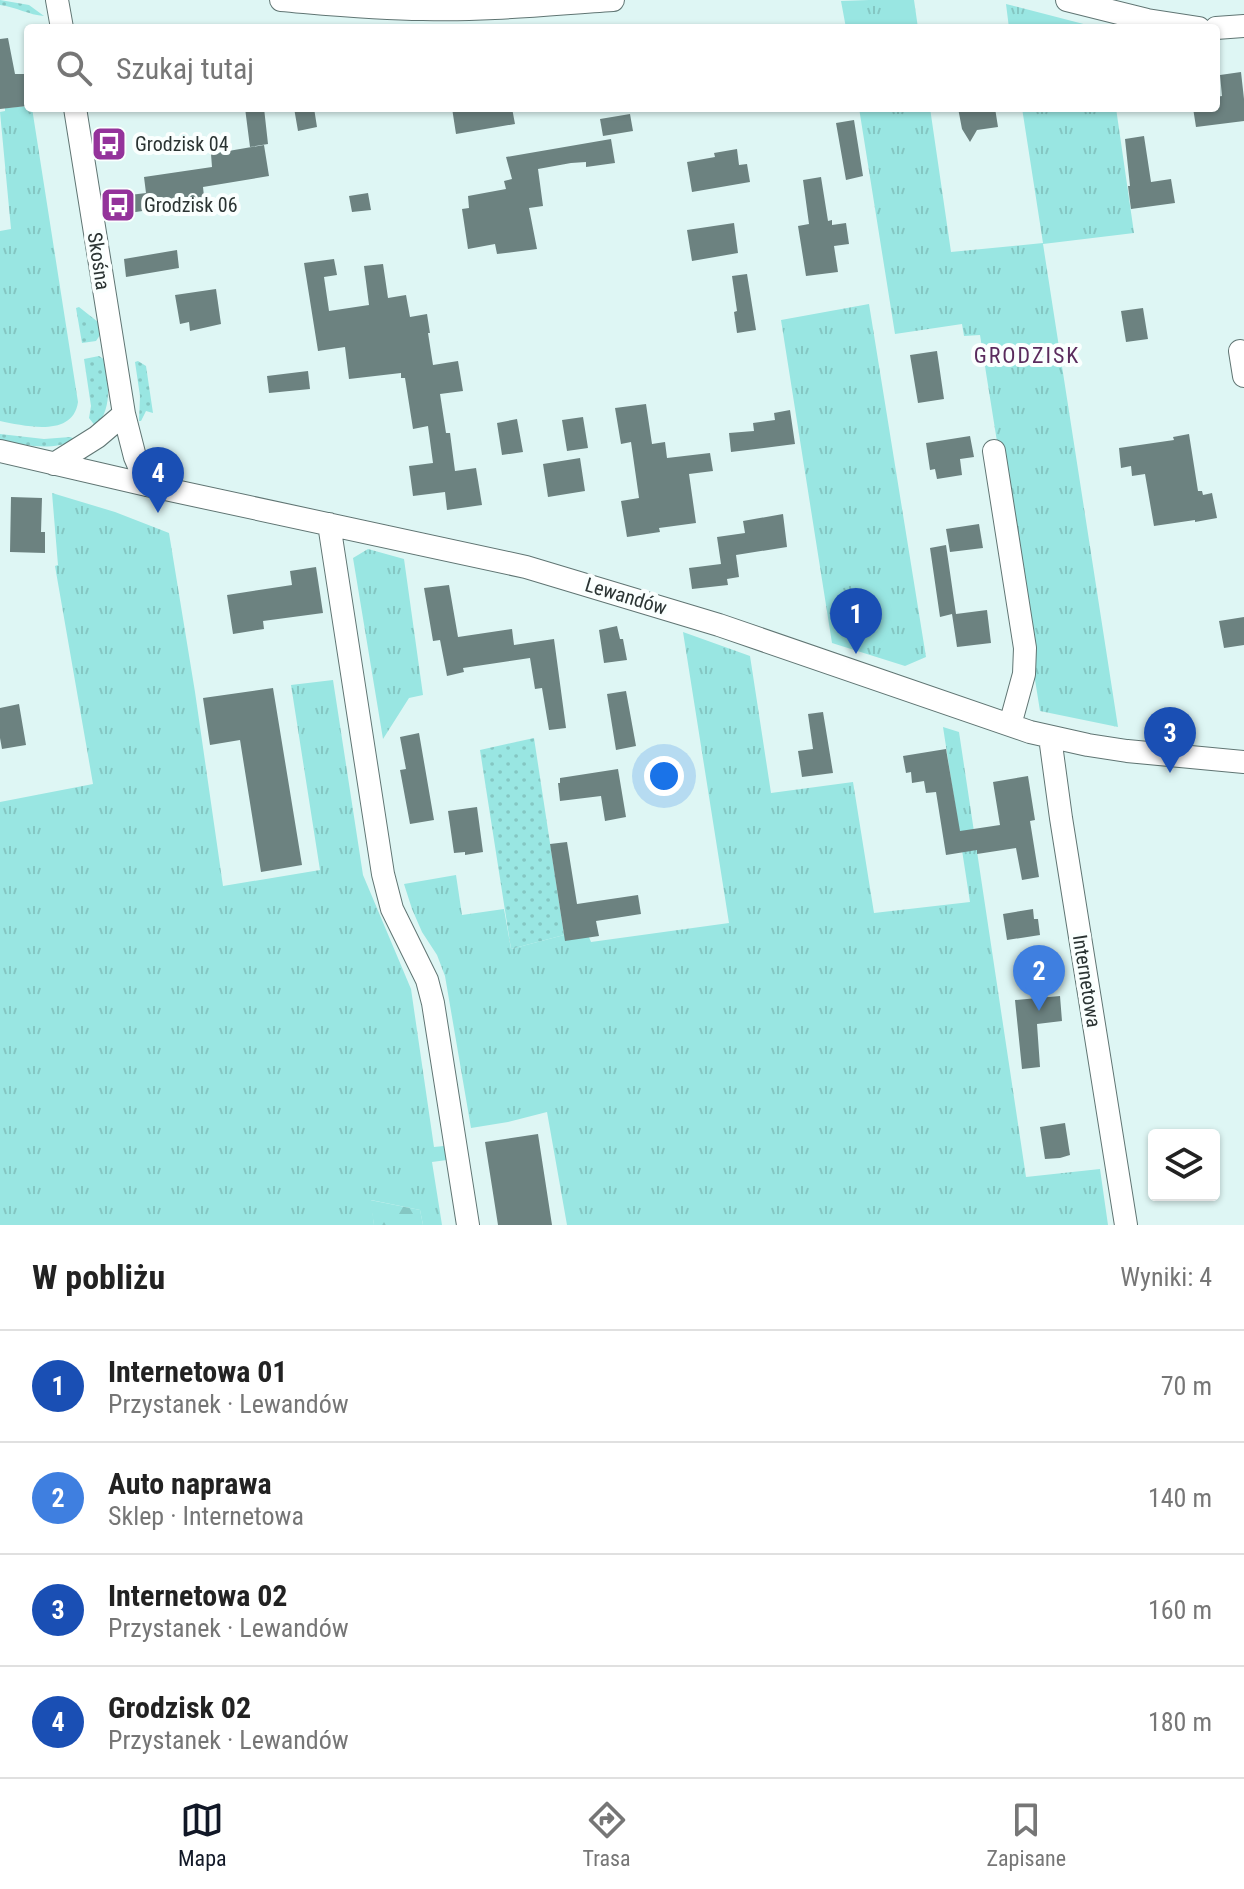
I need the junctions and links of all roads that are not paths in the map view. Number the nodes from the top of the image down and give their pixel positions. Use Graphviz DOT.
graph roads {
  1 [pos="57,0"];
  2 [pos="283,0"];
  3 [pos="613,0"];
  4 [pos="1067,0"];
  5 [pos="502,4"];
  6 [pos="61,24"];
  7 [pos="1173,24"];
  8 [pos="1244,26"];
  9 [pos="1220,28"];
  10 [pos="76,112"];
  11 [pos="1240,351"];
  12 [pos="1244,376"];
  13 [pos="124,414"];
  14 [pos="0,451"];
  15 [pos="994,451"];
  16 [pos="54,464"];
  17 [pos="147,485"];
  18 [pos="329,524"];
  19 [pos="1010,725"];
  20 [pos="1050,737"];
  21 [pos="1244,762"];
  22 [pos="468,1225"];
  23 [pos="1126,1225"];
  1 -- 6 [label="street"];
  2 -- 5 [label="street"];
  3 -- 5 [label="street"];
  4 -- 7 [label="street"];
  8 -- 9 [label="street"];
  10 -- 13 [label="street, Skośna"];
  11 -- 12 [label="street"];
  13 -- 16 [label="street"];
  13 -- 17 [label="street, Skośna"];
  14 -- 16 [label="street, Lewandów"];
  15 -- 19 [label="street"];
  16 -- 17 [label="street, Lewandów"];
  17 -- 18 [label="street, Lewandów"];
  18 -- 19 [label="street, Lewandów"];
  18 -- 22 [label="street"];
  19 -- 20 [label="street, Lewandów"];
  20 -- 21 [label="street, Lewandów"];
  20 -- 23 [label="street, Internetowa"];
}
